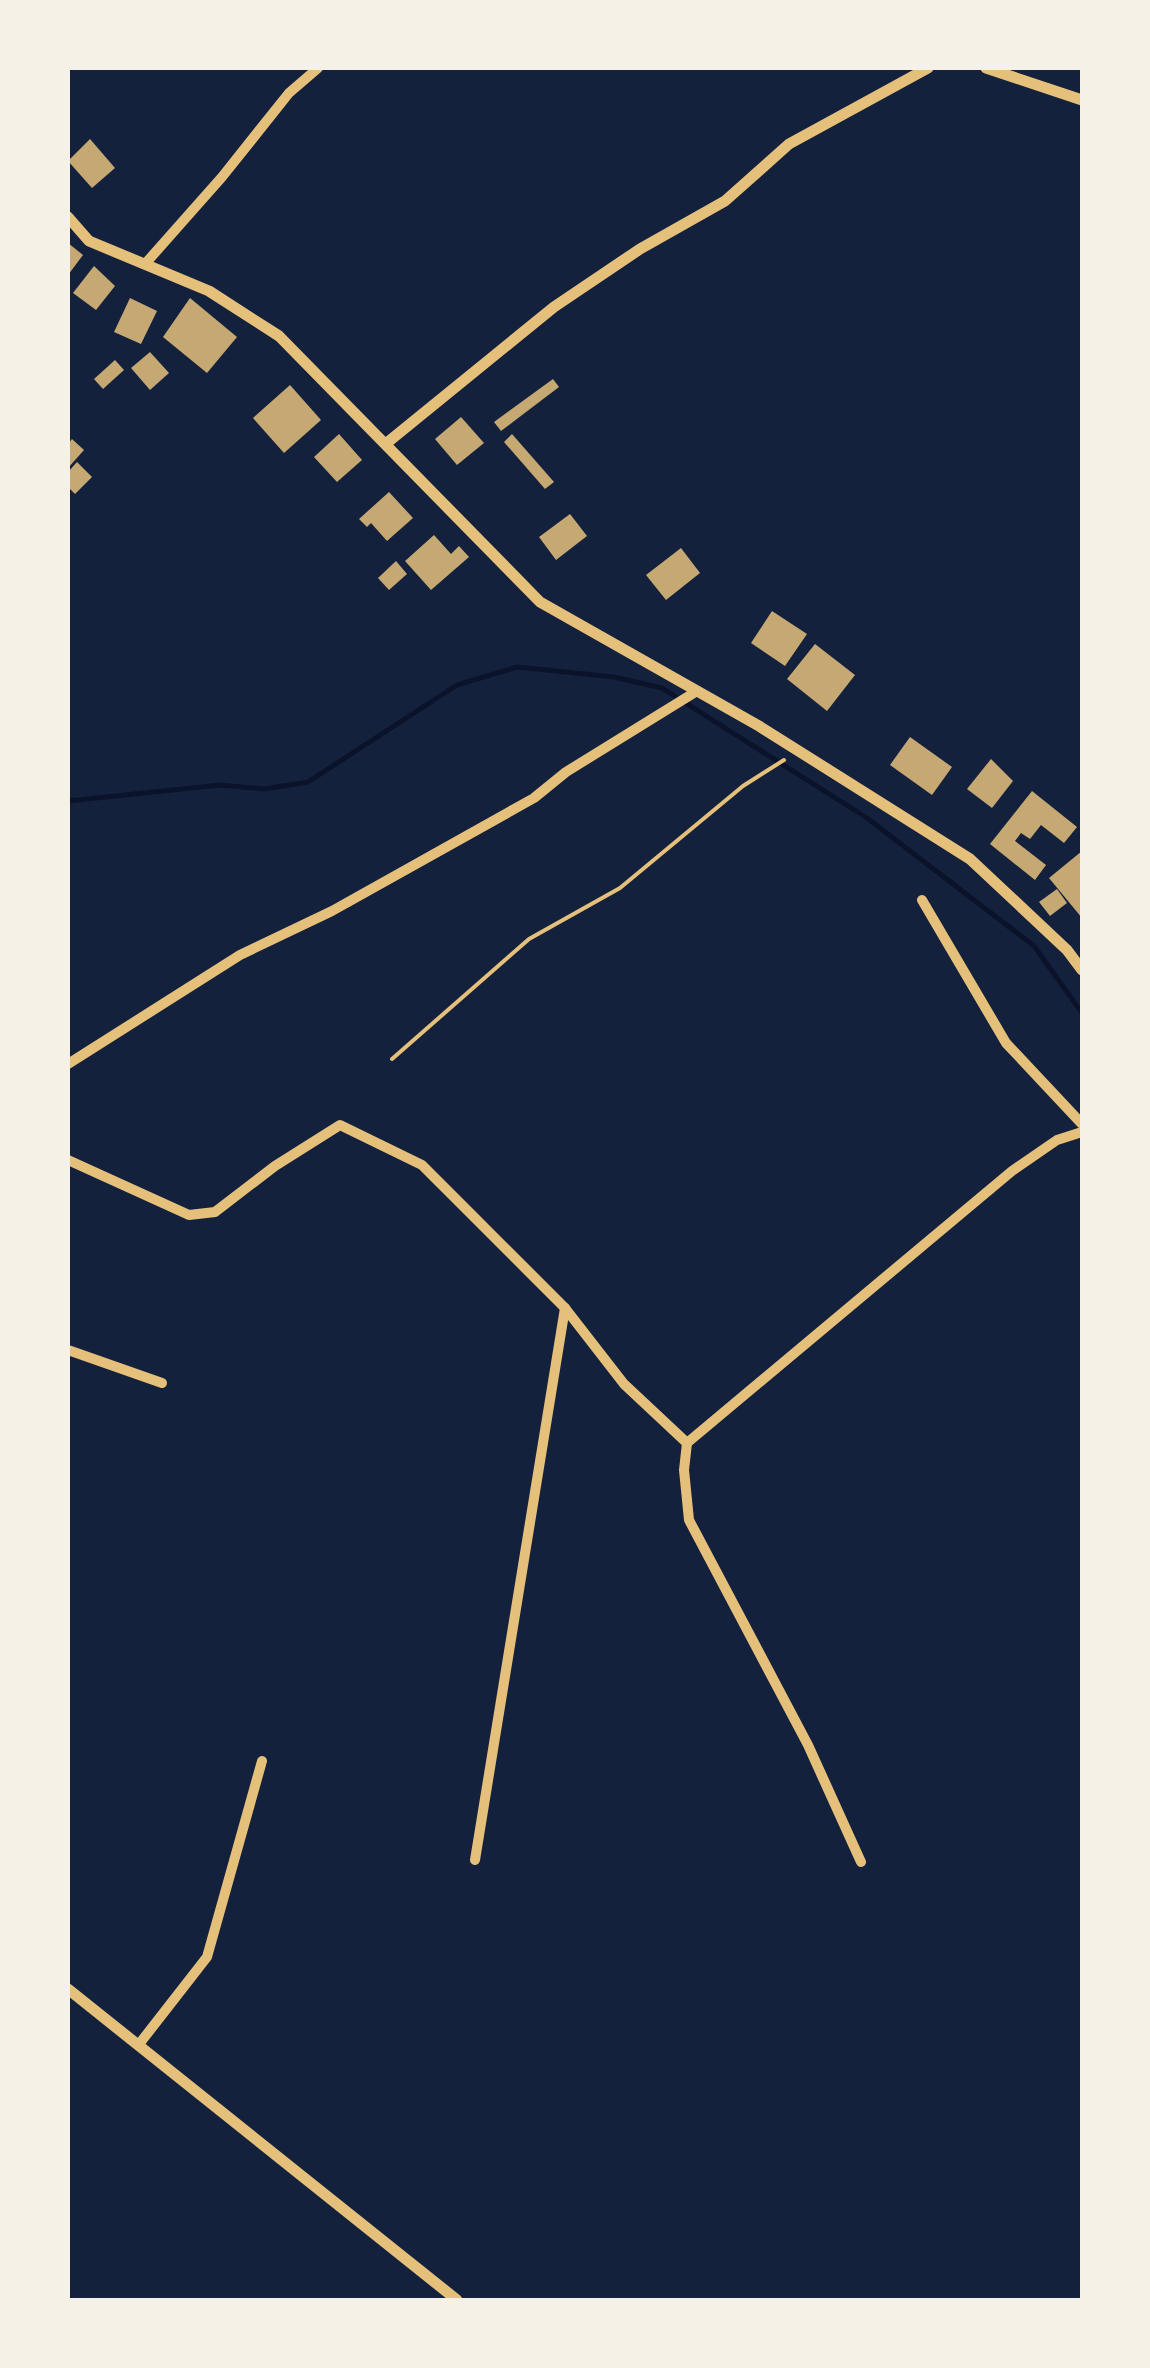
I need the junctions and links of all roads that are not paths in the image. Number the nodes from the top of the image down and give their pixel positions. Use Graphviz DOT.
graph roads {
  1 [pos="318,68"];
  2 [pos="928,68"];
  3 [pos="986,68"];
  4 [pos="1082,100"];
  5 [pos="68,217"];
  6 [pos="145,264"];
  7 [pos="388,442"];
  8 [pos="697,691"];
  9 [pos="922,900"];
  10 [pos="1082,970"];
  11 [pos="68,1064"];
  12 [pos="1082,1124"];
  13 [pos="1082,1132"];
  14 [pos="68,1160"];
  15 [pos="565,1308"];
  16 [pos="68,1350"];
  17 [pos="162,1383"];
  18 [pos="687,1443"];
  19 [pos="262,1761"];
  20 [pos="475,1860"];
  21 [pos="862,1862"];
  22 [pos="68,1989"];
  23 [pos="140,2044"];
  24 [pos="458,2300"];
  1 -- 6 [label="street"];
  2 -- 7 [label="street"];
  3 -- 4 [label="street"];
  5 -- 6 [label="street"];
  6 -- 7 [label="street"];
  7 -- 8 [label="street"];
  8 -- 10 [label="street"];
  8 -- 11 [label="street"];
  9 -- 12 [label="street"];
  13 -- 18 [label="street"];
  14 -- 15 [label="street"];
  15 -- 18 [label="street"];
  15 -- 20 [label="street"];
  16 -- 17 [label="street"];
  18 -- 21 [label="street"];
  19 -- 23 [label="street"];
  22 -- 23 [label="street"];
  23 -- 24 [label="street"];
}
